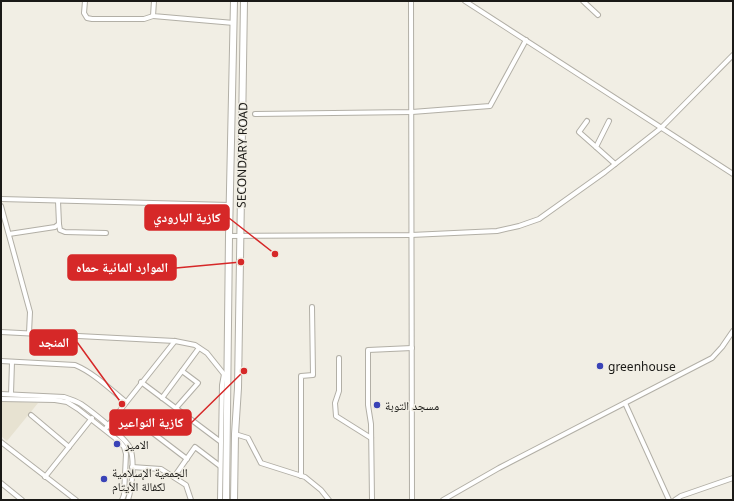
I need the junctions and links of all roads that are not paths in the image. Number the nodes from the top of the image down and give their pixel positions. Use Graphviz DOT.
graph roads {
  1 [pos="85,1"];
  2 [pos="154,1"];
  3 [pos="234,1"];
  4 [pos="244,1"];
  5 [pos="411,1"];
  6 [pos="465,1"];
  7 [pos="583,1"];
  8 [pos="598,15"];
  9 [pos="153,16"];
  10 [pos="234,23"];
  11 [pos="526,40"];
  12 [pos="733,54"];
  13 [pos="412,112"];
  14 [pos="255,114"];
  15 [pos="587,121"];
  16 [pos="610,121"];
  17 [pos="661,128"];
  18 [pos="596,147"];
  19 [pos="615,164"];
  20 [pos="733,174"];
  21 [pos="1,199"];
  22 [pos="58,200"];
  23 [pos="229,205"];
  24 [pos="1,206"];
  25 [pos="59,224"];
  26 [pos="106,233"];
  27 [pos="9,234"];
  28 [pos="411,235"];
  29 [pos="229,236"];
  30 [pos="240,236"];
  31 [pos="312,307"];
  32 [pos="733,331"];
  33 [pos="1,332"];
  34 [pos="29,333"];
  35 [pos="176,341"];
  36 [pos="199,348"];
  37 [pos="412,348"];
  38 [pos="339,358"];
  39 [pos="1,361"];
  40 [pos="12,362"];
  41 [pos="182,371"];
  42 [pos="224,374"];
  43 [pos="228,380"];
  44 [pos="141,382"];
  45 [pos="1,394"];
  46 [pos="11,394"];
  47 [pos="162,398"];
  48 [pos="1,399"];
  49 [pos="126,402"];
  50 [pos="624,403"];
  51 [pos="176,408"];
  52 [pos="31,415"];
  53 [pos="95,415"];
  54 [pos="91,419"];
  55 [pos="106,428"];
  56 [pos="145,428"];
  57 [pos="235,434"];
  58 [pos="371,438"];
  59 [pos="1,442"];
  60 [pos="220,442"];
  61 [pos="69,447"];
  62 [pos="187,459"];
  63 [pos="220,466"];
  64 [pos="132,467"];
  65 [pos="301,476"];
  66 [pos="46,477"];
  67 [pos="174,477"];
  68 [pos="733,478"];
  69 [pos="1,483"];
  70 [pos="22,500"];
  71 [pos="76,500"];
  72 [pos="122,500"];
  73 [pos="128,500"];
  74 [pos="191,500"];
  75 [pos="220,500"];
  76 [pos="226,500"];
  77 [pos="234,500"];
  78 [pos="329,500"];
  79 [pos="372,500"];
  80 [pos="412,500"];
  81 [pos="443,500"];
  82 [pos="669,500"];
  83 [pos="675,500"];
  1 -- 9 [label="street"];
  2 -- 9 [label="street"];
  3 -- 10 [label="main road, SECONDARY ROAD"];
  4 -- 30 [label="main road, SECONDARY ROAD"];
  5 -- 13 [label="street"];
  6 -- 11 [label="street"];
  7 -- 8 [label="street"];
  9 -- 10 [label="street"];
  10 -- 23 [label="main road, SECONDARY ROAD"];
  11 -- 13 [label="street"];
  11 -- 17 [label="street"];
  12 -- 17 [label="street"];
  13 -- 14 [label="street"];
  13 -- 28 [label="street"];
  15 -- 18 [label="street"];
  16 -- 18 [label="street"];
  17 -- 19 [label="street"];
  17 -- 20 [label="street"];
  18 -- 19 [label="street"];
  19 -- 28 [label="street"];
  21 -- 22 [label="street"];
  22 -- 23 [label="street"];
  22 -- 25 [label="street"];
  23 -- 29 [label="main road, SECONDARY ROAD"];
  24 -- 27 [label="street"];
  25 -- 26 [label="street"];
  25 -- 27 [label="street"];
  27 -- 34 [label="street"];
  28 -- 30 [label="street"];
  28 -- 37 [label="street"];
  29 -- 30 [label="street"];
  29 -- 43 [label="main road, SECONDARY ROAD"];
  30 -- 57 [label="main road, SECONDARY ROAD"];
  31 -- 65 [label="street"];
  32 -- 50 [label="street"];
  33 -- 34 [label="street"];
  34 -- 35 [label="street"];
  35 -- 36 [label="street"];
  35 -- 44 [label="street"];
  36 -- 41 [label="street"];
  36 -- 42 [label="street"];
  37 -- 58 [label="street"];
  37 -- 80 [label="street"];
  38 -- 58 [label="street"];
  39 -- 40 [label="street"];
  40 -- 46 [label="street"];
  40 -- 49 [label="street"];
  41 -- 47 [label="street"];
  41 -- 51 [label="street"];
  42 -- 43 [label="street"];
  42 -- 60 [label="street"];
  43 -- 76 [label="main road, SECONDARY ROAD"];
  44 -- 47 [label="street"];
  44 -- 49 [label="street"];
  45 -- 46 [label="street"];
  46 -- 53 [label="street"];
  47 -- 51 [label="street"];
  48 -- 54 [label="street"];
  49 -- 55 [label="street"];
  50 -- 81 [label="street"];
  50 -- 82 [label="street"];
  51 -- 60 [label="street"];
  52 -- 61 [label="street"];
  53 -- 54 [label="street"];
  53 -- 55 [label="street"];
  54 -- 55 [label="street"];
  54 -- 61 [label="street"];
  55 -- 64 [label="street"];
  55 -- 72 [label="street"];
  56 -- 62 [label="street"];
  57 -- 65 [label="street"];
  57 -- 77 [label="main road, SECONDARY ROAD"];
  58 -- 79 [label="street"];
  59 -- 66 [label="street"];
  60 -- 63 [label="street"];
  61 -- 66 [label="street"];
  62 -- 63 [label="street"];
  62 -- 67 [label="street"];
  63 -- 75 [label="street"];
  64 -- 67 [label="street"];
  64 -- 73 [label="street"];
  65 -- 78 [label="street"];
  66 -- 71 [label="street"];
  67 -- 74 [label="street"];
  68 -- 83 [label="street"];
  69 -- 70 [label="street"];
}
